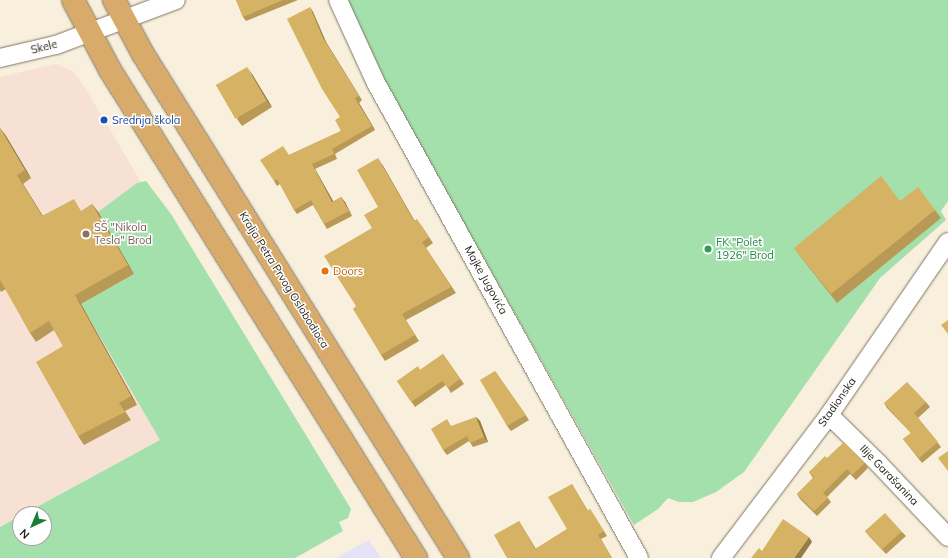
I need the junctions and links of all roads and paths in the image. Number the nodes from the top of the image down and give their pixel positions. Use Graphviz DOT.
graph roads {
  1 [pos="72,0"];
  2 [pos="114,0"];
  3 [pos="176,0"];
  4 [pos="338,0"];
  5 [pos="124,20"];
  6 [pos="88,34"];
  7 [pos="0,58"];
  8 [pos="948,242"];
  9 [pos="829,415"];
  10 [pos="948,537"];
  11 [pos="416,558"];
  12 [pos="458,558"];
  13 [pos="639,558"];
  14 [pos="721,558"];
  1 -- 6 [label="main road"];
  2 -- 5 [label="main road, Kralja Petra Prvog Oslobodioca"];
  3 -- 5 [label="street, Skele"];
  4 -- 13 [label="street, Majke Jugovića"];
  5 -- 6 [label="street, Skele"];
  5 -- 12 [label="main road, Kralja Petra Prvog Oslobodioca"];
  6 -- 7 [label="street, Skele"];
  6 -- 11 [label="main road"];
  8 -- 9 [label="street, Stadionska"];
  9 -- 10 [label="street, Ilije Garašanina"];
  9 -- 14 [label="street, Stadionska"];
}
